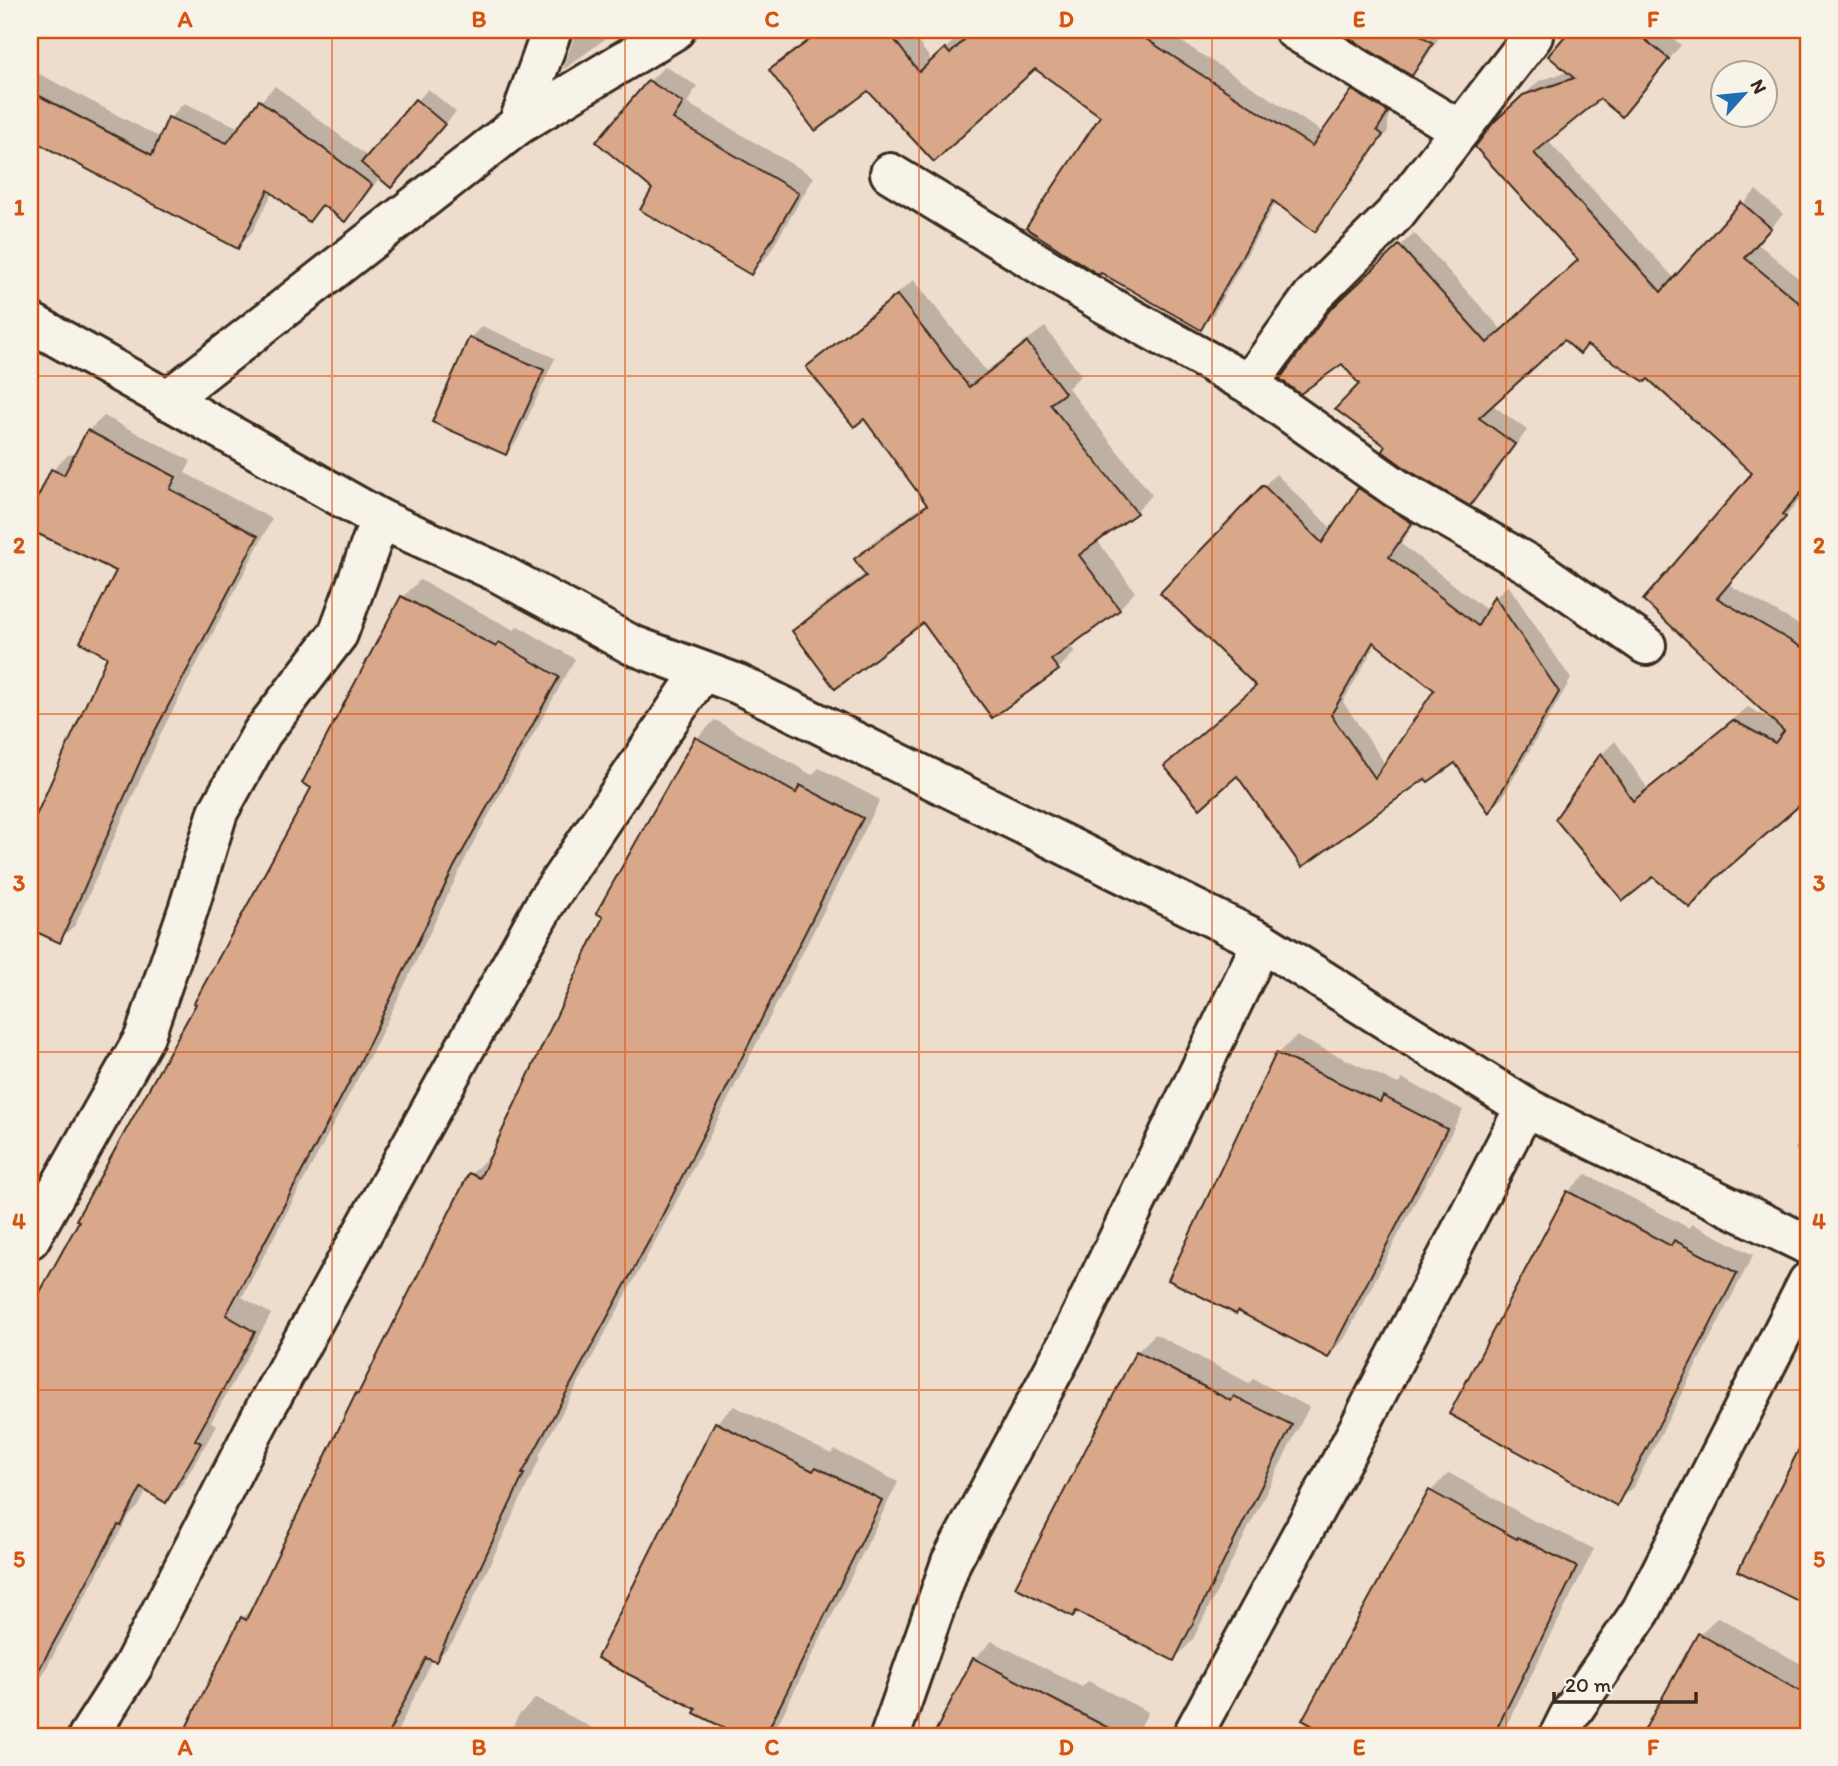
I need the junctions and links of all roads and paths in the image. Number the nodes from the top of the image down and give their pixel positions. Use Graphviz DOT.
graph roads {
  1 [pos="552,30"];
  2 [pos="675,30"];
  3 [pos="1294,30"];
  4 [pos="1533,36"];
  5 [pos="518,125"];
  6 [pos="1460,130"];
  7 [pos="890,173"];
  8 [pos="30,322"];
  9 [pos="1249,384"];
  10 [pos="167,400"];
  11 [pos="380,519"];
  12 [pos="1646,645"];
  13 [pos="702,671"];
  14 [pos="1262,942"];
  15 [pos="1525,1107"];
  16 [pos="30,1239"];
  17 [pos="1808,1245"];
  18 [pos="1808,1282"];
  19 [pos="88,1736"];
  20 [pos="890,1736"];
  21 [pos="1192,1736"];
  22 [pos="1559,1736"];
  1 -- 5 [label="street"];
  2 -- 5 [label="street"];
  3 -- 6 [label="street"];
  4 -- 6 [label="street"];
  5 -- 10 [label="street"];
  6 -- 9 [label="street"];
  7 -- 9 [label="street"];
  8 -- 10 [label="street"];
  9 -- 12 [label="street"];
  10 -- 11 [label="street"];
  11 -- 13 [label="street"];
  11 -- 16 [label="street"];
  13 -- 14 [label="street"];
  13 -- 19 [label="street"];
  14 -- 15 [label="street"];
  14 -- 20 [label="street"];
  15 -- 17 [label="street"];
  15 -- 21 [label="street"];
  18 -- 22 [label="street"];
}
